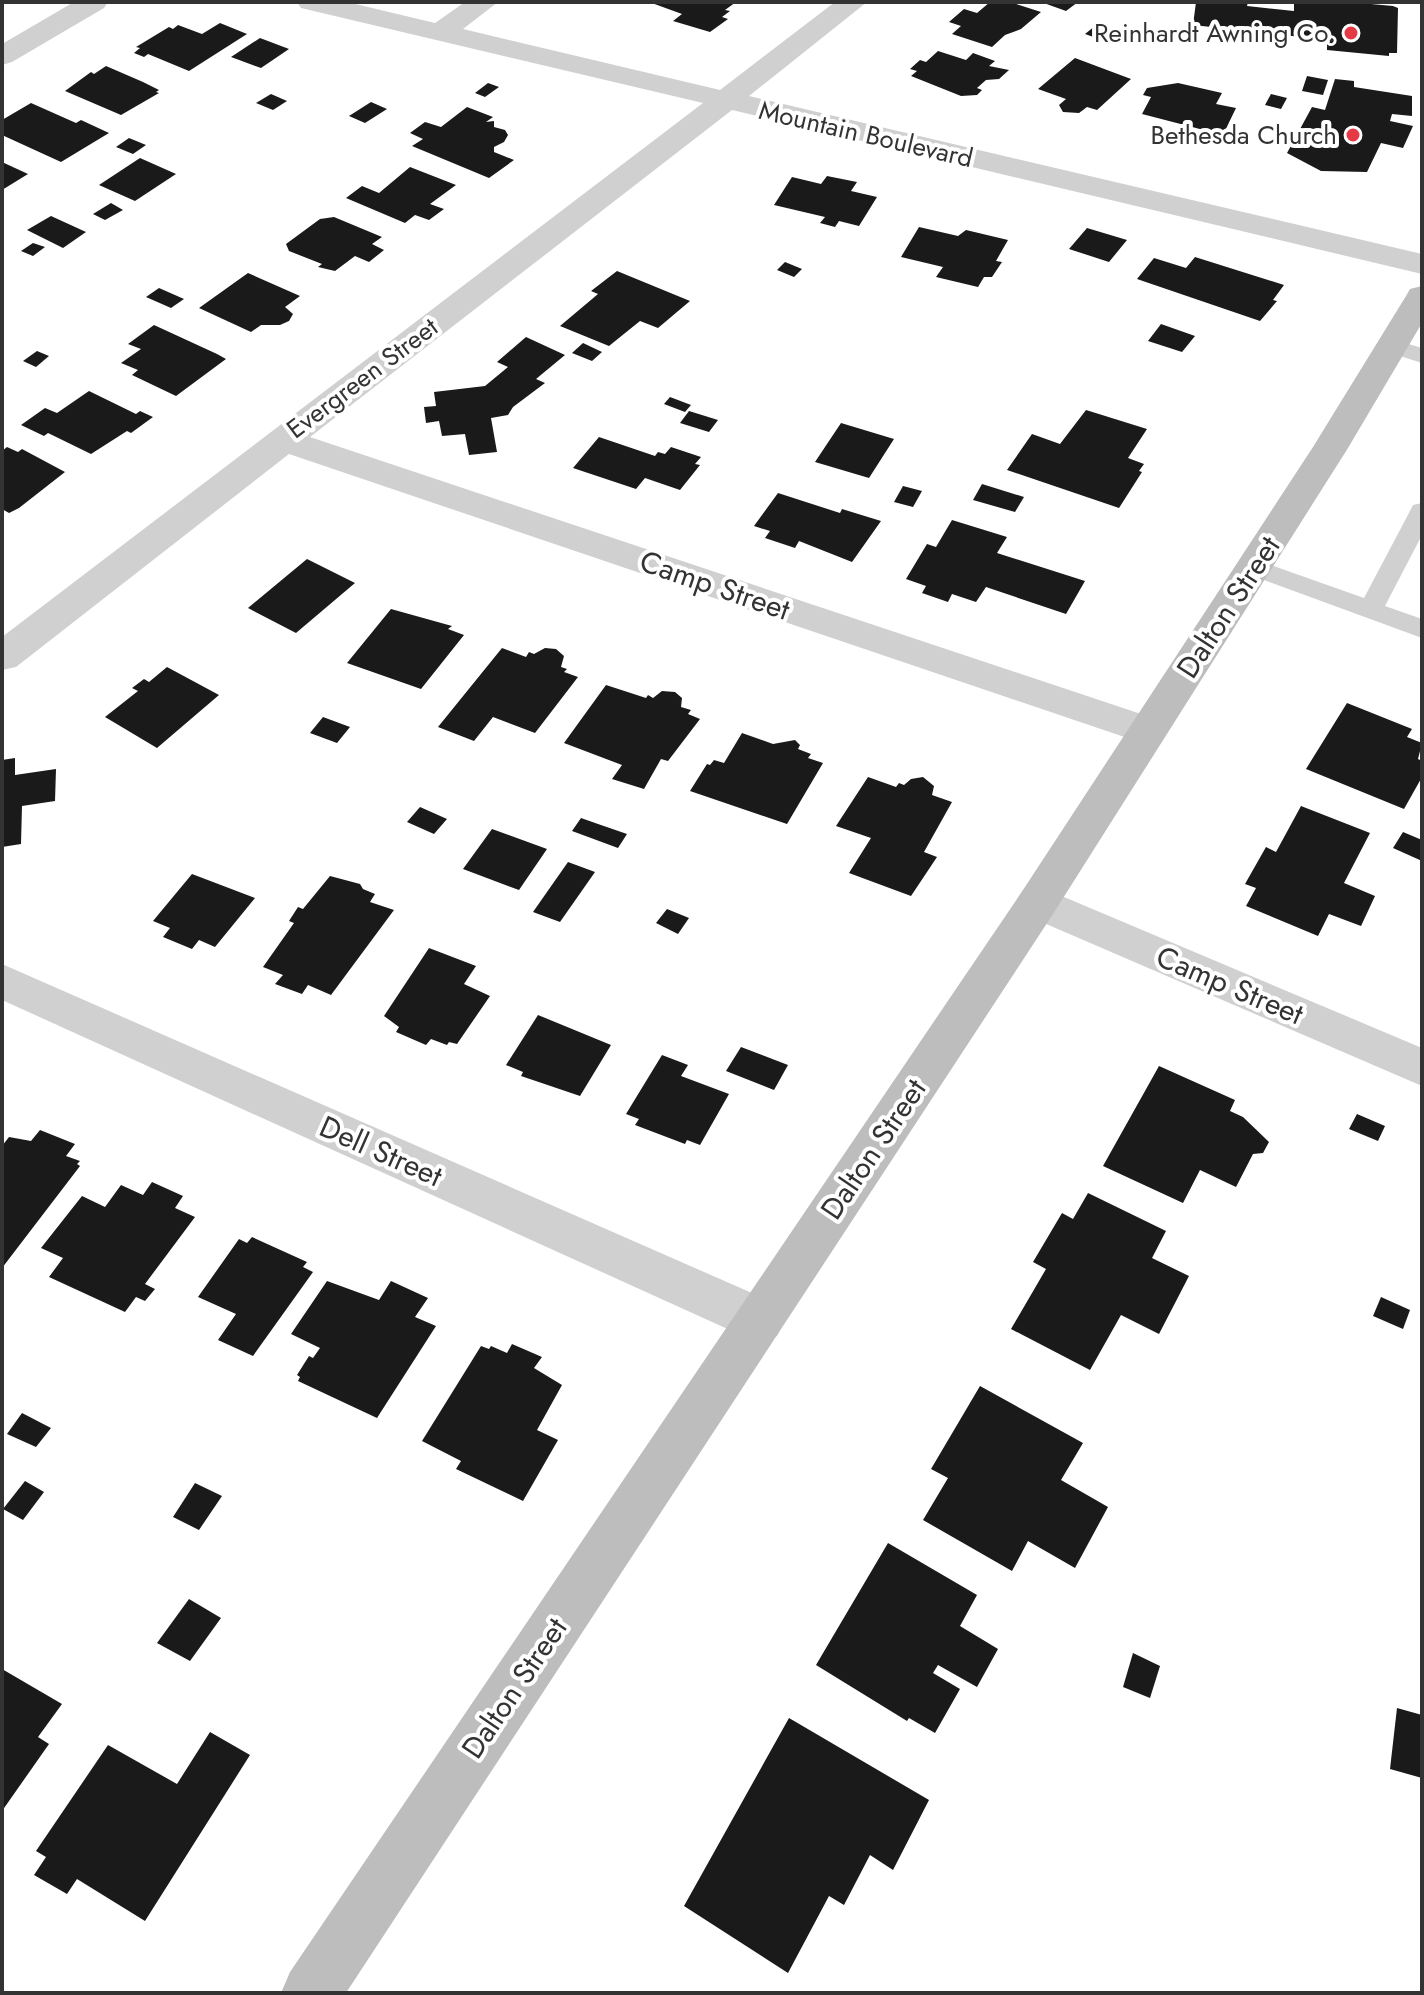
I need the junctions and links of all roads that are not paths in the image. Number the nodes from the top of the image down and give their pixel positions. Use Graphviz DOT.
graph roads {
  1 [pos="94,2"];
  2 [pos="311,2"];
  3 [pos="484,2"];
  4 [pos="853,2"];
  5 [pos="440,32"];
  6 [pos="2,56"];
  7 [pos="724,101"];
  8 [pos="1422,264"];
  9 [pos="1422,296"];
  10 [pos="1407,351"];
  11 [pos="282,440"];
  12 [pos="1422,511"];
  13 [pos="1254,567"];
  14 [pos="1370,610"];
  15 [pos="1422,629"];
  16 [pos="2,657"];
  17 [pos="1148,731"];
  18 [pos="1038,902"];
  19 [pos="2,981"];
  20 [pos="1422,1068"];
  21 [pos="760,1320"];
  22 [pos="311,1993"];
  1 -- 6 [label="street"];
  2 -- 5 [label="street, Mountain Boulevard"];
  3 -- 5 [label="street"];
  4 -- 7 [label="street, Evergreen Street"];
  5 -- 7 [label="street, Mountain Boulevard"];
  7 -- 8 [label="street, Mountain Boulevard"];
  7 -- 11 [label="street, Evergreen Street"];
  9 -- 10 [label="main road, Dalton Street"];
  10 -- 13 [label="main road, Dalton Street"];
  11 -- 16 [label="street, Evergreen Street"];
  11 -- 17 [label="street, Camp Street"];
  12 -- 14 [label="lane"];
  13 -- 14 [label="lane"];
  13 -- 17 [label="main road, Dalton Street"];
  14 -- 15 [label="lane"];
  17 -- 18 [label="main road, Dalton Street"];
  18 -- 20 [label="street, Camp Street"];
  18 -- 21 [label="main road, Dalton Street"];
  19 -- 21 [label="street, Dell Street"];
  21 -- 22 [label="main road, Dalton Street"];
}
